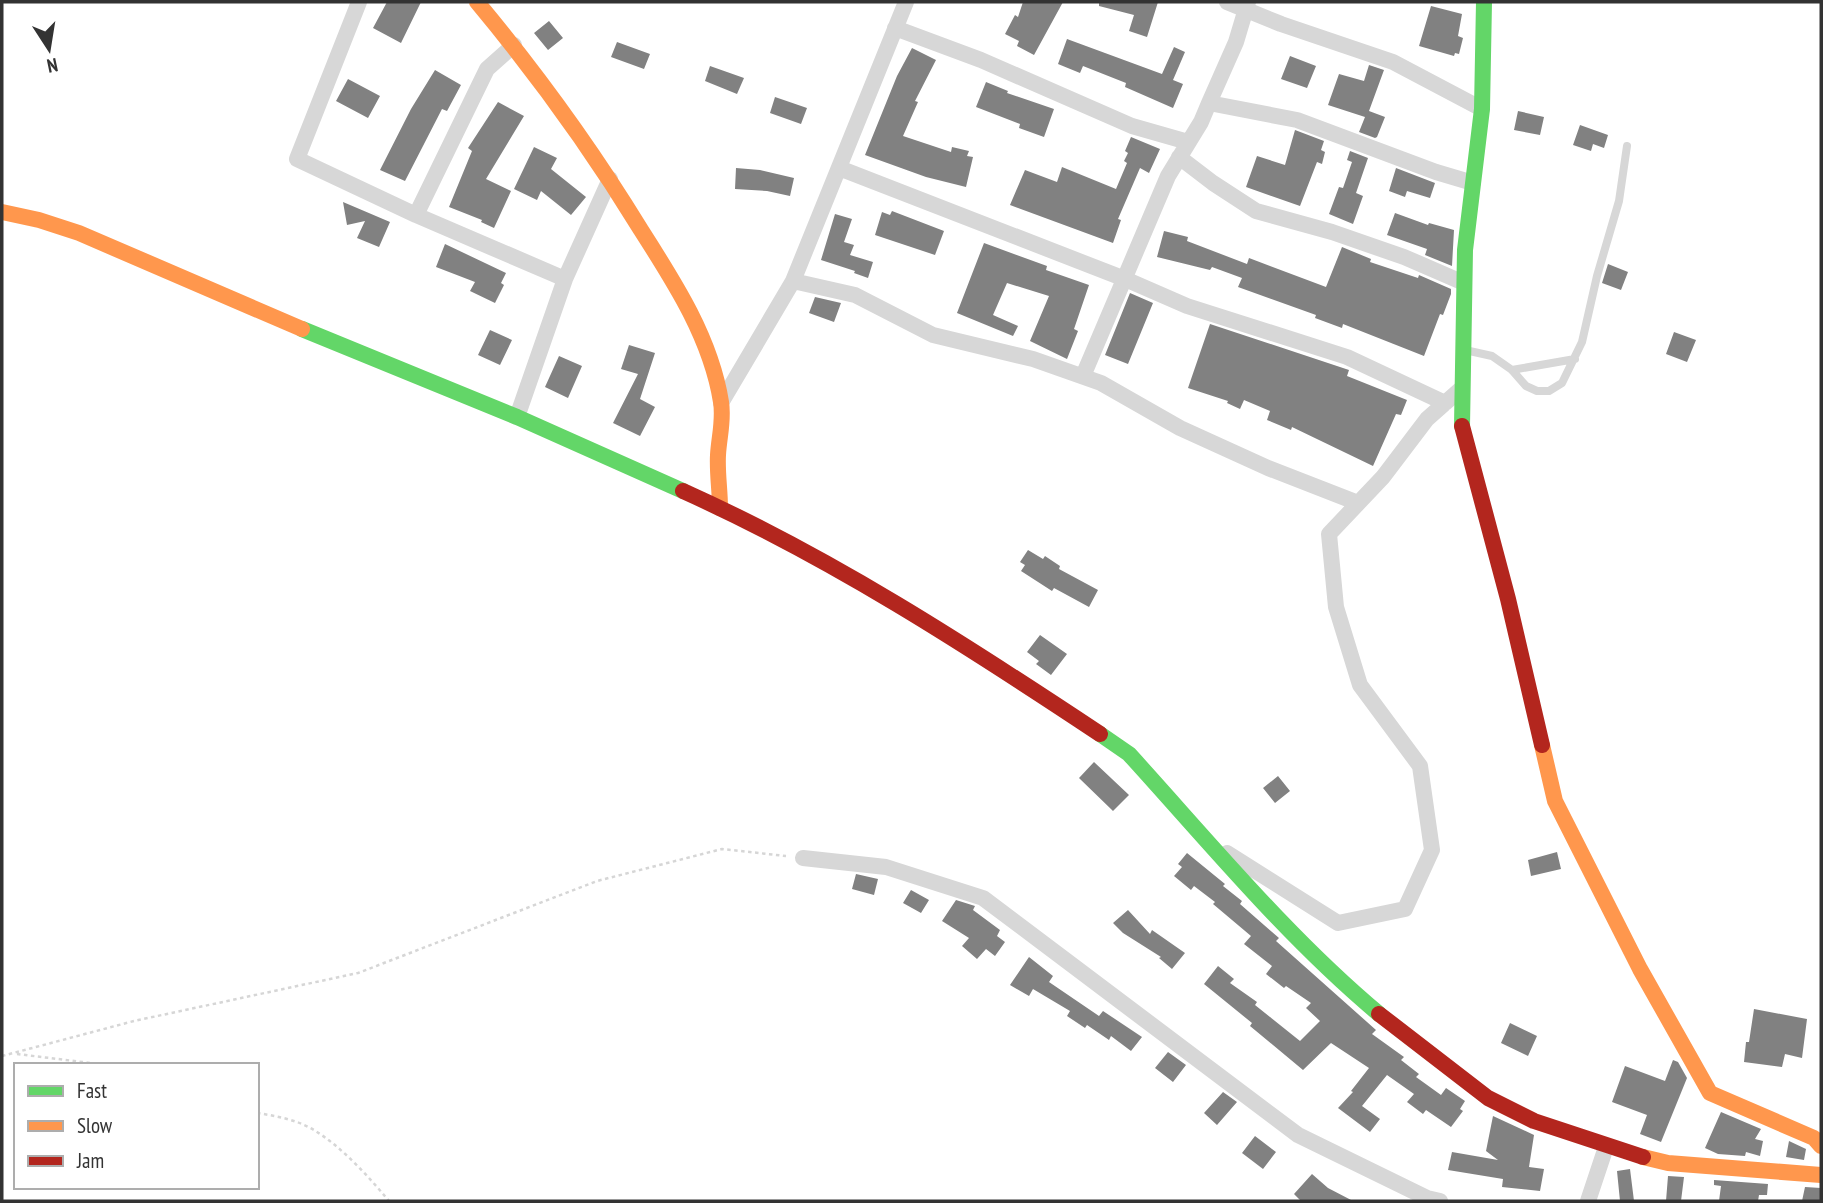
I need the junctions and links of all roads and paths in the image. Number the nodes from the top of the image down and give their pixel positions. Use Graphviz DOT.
graph roads {
  1 [pos="359,2"];
  2 [pos="477,2"];
  3 [pos="906,2"];
  4 [pos="1227,2"];
  5 [pos="1484,2"];
  6 [pos="1247,6"];
  7 [pos="895,28"];
  8 [pos="514,45"];
  9 [pos="1209,103"];
  10 [pos="1482,109"];
  11 [pos="1188,142"];
  12 [pos="1627,146"];
  13 [pos="1179,157"];
  14 [pos="839,168"];
  15 [pos="610,179"];
  16 [pos="1473,183"];
  17 [pos="2,212"];
  18 [pos="415,215"];
  19 [pos="565,279"];
  20 [pos="1125,279"];
  21 [pos="793,281"];
  22 [pos="1464,284"];
  23 [pos="1462,349"];
  24 [pos="1575,359"];
  25 [pos="1512,370"];
  26 [pos="1083,376"];
  27 [pos="1462,388"];
  28 [pos="721,403"];
  29 [pos="1445,403"];
  30 [pos="517,418"];
  31 [pos="1358,503"];
  32 [pos="720,508"];
  33 [pos="1213,845"];
  34 [pos="803,858"];
  35 [pos="12,1053"];
  36 [pos="2,1056"];
  37 [pos="91,1063"];
  38 [pos="259,1113"];
  39 [pos="1821,1146"];
  40 [pos="1606,1147"];
  41 [pos="1821,1175"];
  42 [pos="389,1201"];
  43 [pos="1440,1201"];
  44 [pos="1588,1201"];
  1 -- 18 [label="street"];
  2 -- 8 [label="main road"];
  3 -- 7 [label="street"];
  4 -- 6 [label="street"];
  5 -- 10 [label="main road"];
  6 -- 9 [label="street"];
  6 -- 10 [label="street"];
  7 -- 11 [label="street"];
  7 -- 14 [label="street"];
  8 -- 15 [label="main road"];
  8 -- 18 [label="street"];
  9 -- 11 [label="street"];
  9 -- 16 [label="street"];
  10 -- 16 [label="main road"];
  11 -- 13 [label="street"];
  12 -- 24 [label="lane"];
  13 -- 20 [label="street"];
  13 -- 22 [label="street"];
  14 -- 20 [label="street"];
  14 -- 21 [label="street"];
  15 -- 19 [label="street"];
  15 -- 28 [label="main road"];
  16 -- 22 [label="main road"];
  17 -- 30 [label="main road"];
  18 -- 19 [label="street"];
  19 -- 30 [label="street"];
  20 -- 26 [label="street"];
  20 -- 29 [label="street"];
  21 -- 26 [label="street"];
  21 -- 28 [label="street"];
  22 -- 23 [label="main road"];
  23 -- 25 [label="lane"];
  23 -- 27 [label="main road"];
  24 -- 25 [label="lane"];
  24 -- 25 [label="lane"];
  26 -- 31 [label="street"];
  27 -- 29 [label="street"];
  27 -- 39 [label="main road"];
  28 -- 32 [label="main road"];
  29 -- 31 [label="street"];
  30 -- 32 [label="main road"];
  31 -- 33 [label="street"];
  32 -- 33 [label="main road"];
  33 -- 40 [label="main road"];
  34 -- 35 [label="path"];
  34 -- 43 [label="street"];
  35 -- 36 [label="path"];
  35 -- 37 [label="path"];
  38 -- 42 [label="path"];
  40 -- 41 [label="main road"];
  40 -- 44 [label="street"];
}
